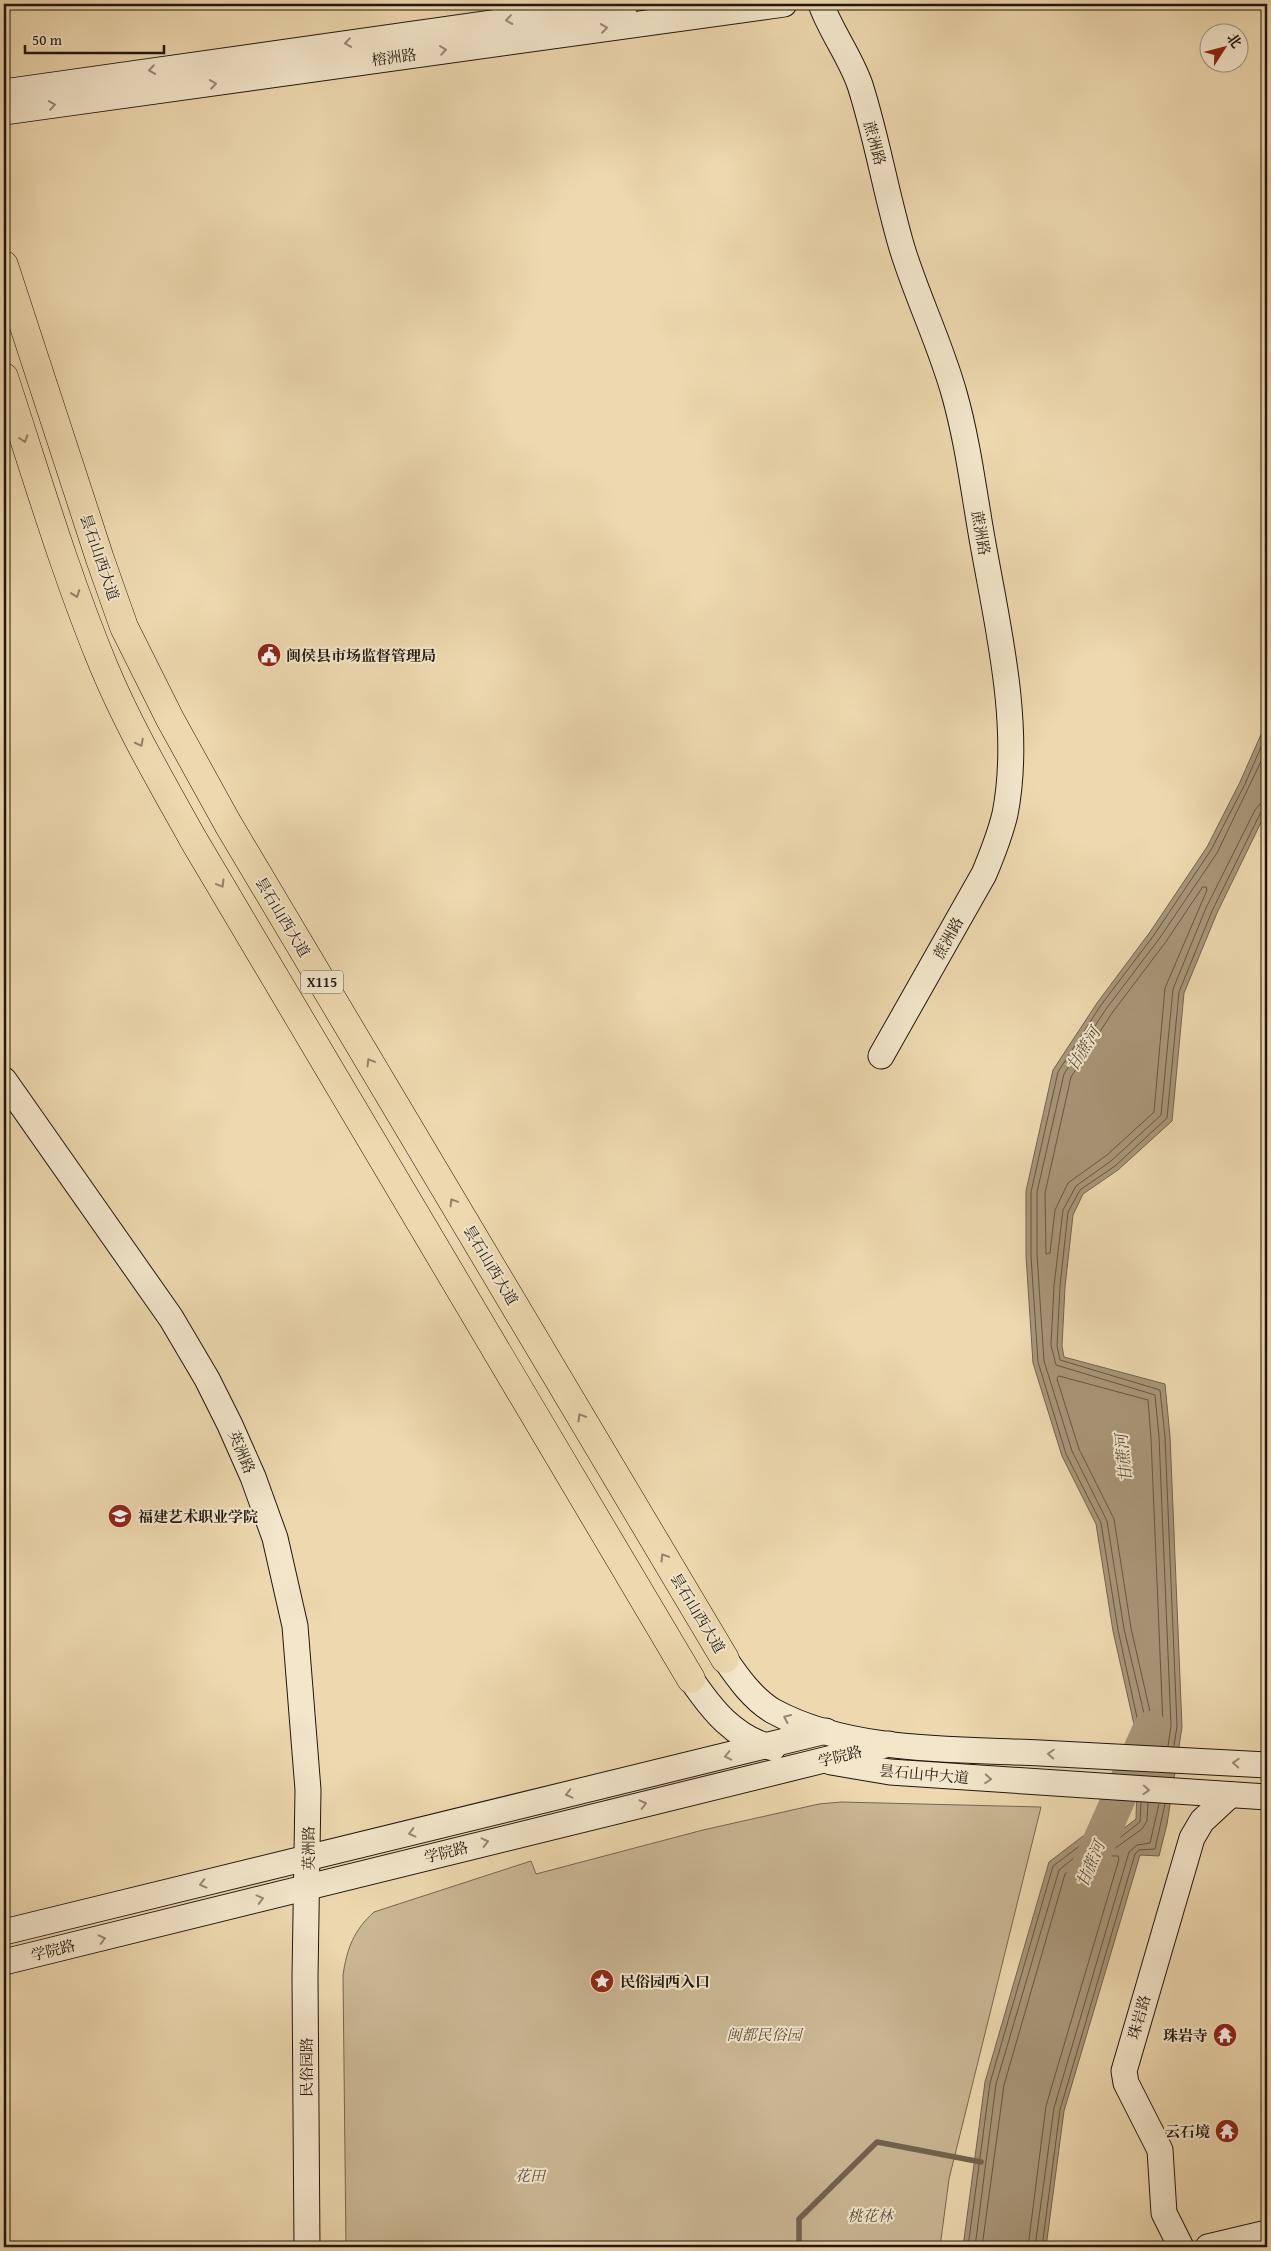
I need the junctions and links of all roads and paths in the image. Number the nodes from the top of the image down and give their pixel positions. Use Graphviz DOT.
graph roads {
  1 [pos="626,4"];
  2 [pos="784,4"];
  3 [pos="820,4"];
  4 [pos="4,92"];
  5 [pos="4,112"];
  6 [pos="4,265"];
  7 [pos="4,376"];
  8 [pos="881,1056"];
  9 [pos="4,1080"];
  10 [pos="725,1659"];
  11 [pos="691,1679"];
  12 [pos="826,1731"];
  13 [pos="889,1744"];
  14 [pos="767,1747"];
  15 [pos="822,1761"];
  16 [pos="1267,1765"];
  17 [pos="1224,1794"];
  18 [pos="1267,1797"];
  19 [pos="308,1858"];
  20 [pos="308,1886"];
  21 [pos="4,1932"];
  22 [pos="4,1962"];
  23 [pos="1267,2233"];
  24 [pos="306,2247"];
  25 [pos="1181,2247"];
  26 [pos="1208,2247"];
  1 -- 4 [label="main road, 榕洲路, one-way"];
  5 -- 2 [label="main road, 榕洲路, one-way"];
  3 -- 8 [label="main road, 蔗洲路"];
  10 -- 6 [label="main road, 昙石山西大道 / X115, one-way"];
  7 -- 11 [label="main road, X115, one-way"];
  9 -- 19 [label="main road, 英洲路"];
  12 -- 10 [label="main road, 昙石山中大道 / X115, one-way"];
  11 -- 14 [label="main road, 昙石山中大道 / X115"];
  12 -- 13 [label="main road, 昙石山中大道 / X115"];
  12 -- 14 [label="main road"];
  13 -- 15 [label="main road, 学院路"];
  16 -- 13 [label="main road, 昙石山中大道 / X115, one-way"];
  14 -- 15 [label="main road, 昙石山中大道 / X115"];
  14 -- 19 [label="main road, one-way"];
  15 -- 17 [label="main road, 昙石山中大道 / X115, one-way"];
  20 -- 15 [label="main road, 学院路, one-way"];
  17 -- 18 [label="main road, X115"];
  17 -- 25 [label="main road, 珠岩路"];
  19 -- 20 [label="main road, 英洲路"];
  19 -- 21 [label="main road, one-way"];
  22 -- 20 [label="main road, 学院路, one-way"];
  20 -- 24 [label="main road, 民俗园路"];
  23 -- 26 [label="main road"];
}
